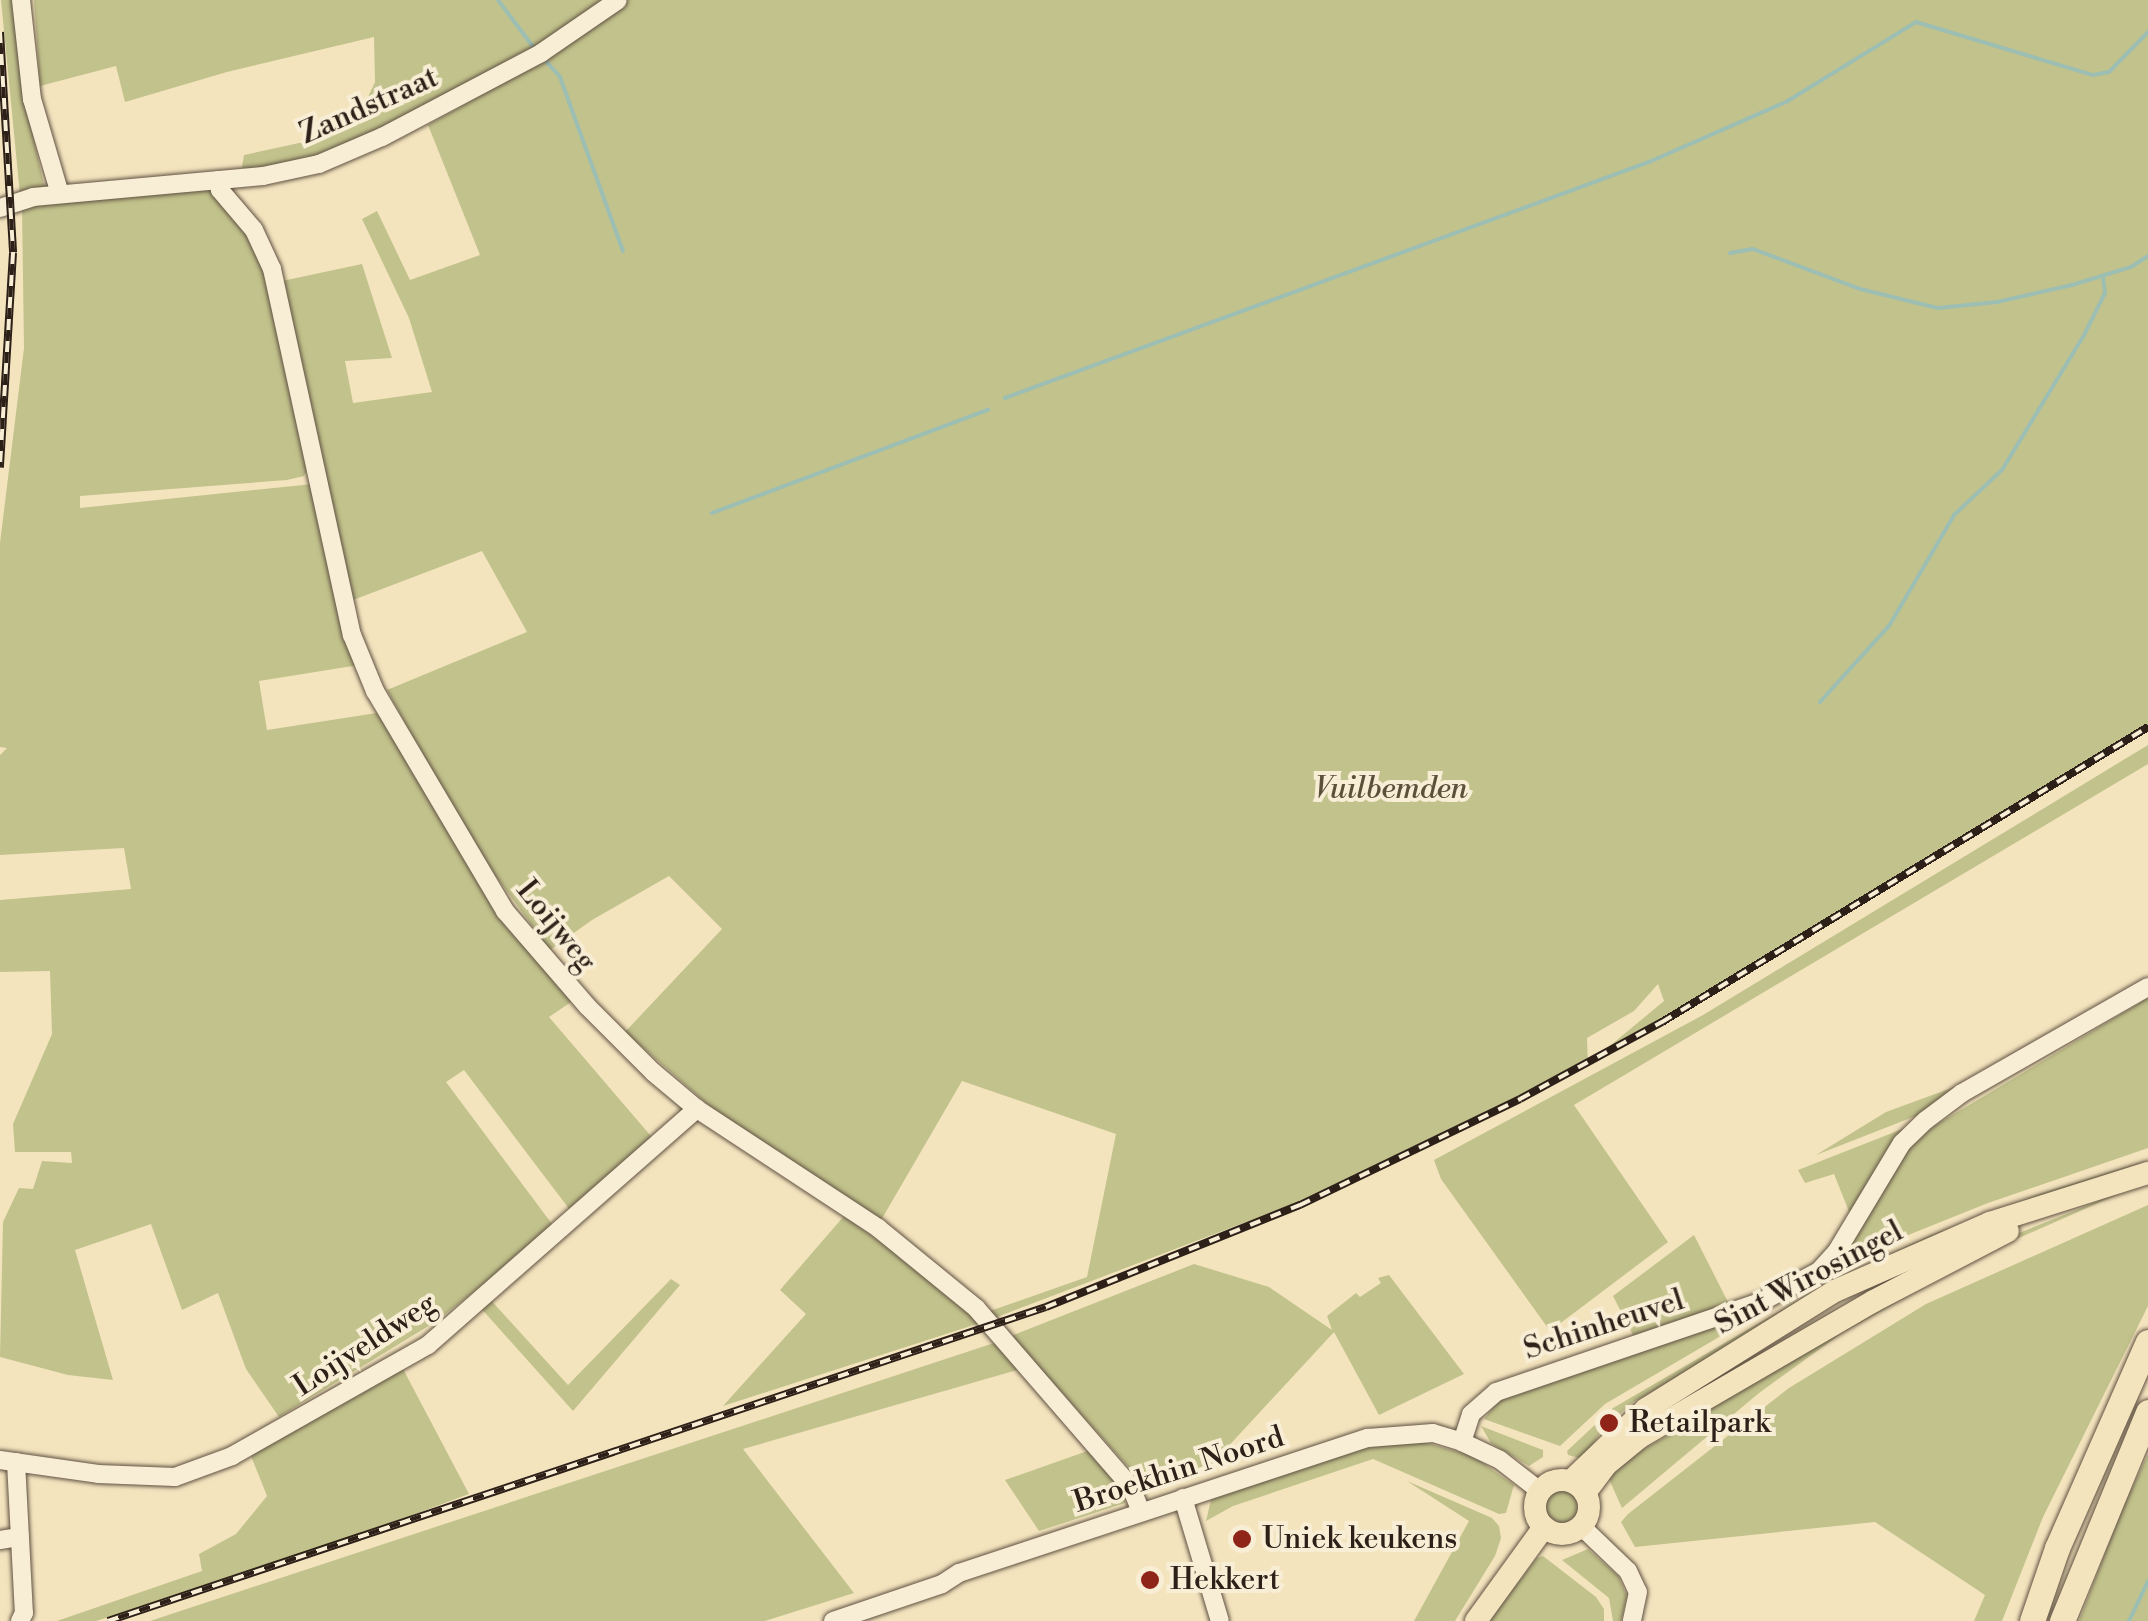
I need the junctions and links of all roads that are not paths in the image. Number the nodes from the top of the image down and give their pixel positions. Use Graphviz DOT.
graph roads {
  1 [pos="21,0"];
  2 [pos="618,0"];
  3 [pos="218,180"];
  4 [pos="60,194"];
  5 [pos="0,208"];
  6 [pos="2148,988"];
  7 [pos="697,1110"];
  8 [pos="2148,1172"];
  9 [pos="2148,1342"];
  10 [pos="2148,1412"];
  11 [pos="1462,1442"];
  12 [pos="8,1461"];
  13 [pos="1578,1487"];
  14 [pos="1540,1490"];
  15 [pos="1183,1498"];
  16 [pos="1141,1512"];
  17 [pos="1581,1526"];
  18 [pos="1544,1527"];
  19 [pos="20,1536"];
  20 [pos="0,1540"];
  21 [pos="22,1617"];
  22 [pos="833,1621"];
  23 [pos="1220,1621"];
  24 [pos="1476,1621"];
  25 [pos="1632,1621"];
  26 [pos="2032,1621"];
  27 [pos="2062,1621"];
  1 -- 4 [label="street"];
  2 -- 3 [label="street, Zandstraat"];
  3 -- 4 [label="street, Zandstraat"];
  3 -- 7 [label="street, Loijweg"];
  4 -- 5 [label="street, Zandstraat"];
  6 -- 11 [label="street, Schinheuvel"];
  7 -- 12 [label="street, Loijveldweg"];
  7 -- 16 [label="street, Loijweg"];
  8 -- 13 [label="main road, Sint Wirosingel"];
  9 -- 26 [label="highway"];
  10 -- 27 [label="highway"];
  11 -- 14 [label="street, Broekhin Noord"];
  11 -- 15 [label="street, Broekhin Noord"];
  12 -- 19 [label="street"];
  13 -- 14 [label="main road"];
  13 -- 17 [label="main road"];
  14 -- 18 [label="main road"];
  15 -- 16 [label="street, Broekhin Noord"];
  15 -- 23 [label="street"];
  16 -- 22 [label="street, Broekhin Noord"];
  17 -- 18 [label="main road"];
  17 -- 25 [label="street"];
  18 -- 24 [label="main road"];
  19 -- 20 [label="street"];
  19 -- 21 [label="street"];
}
